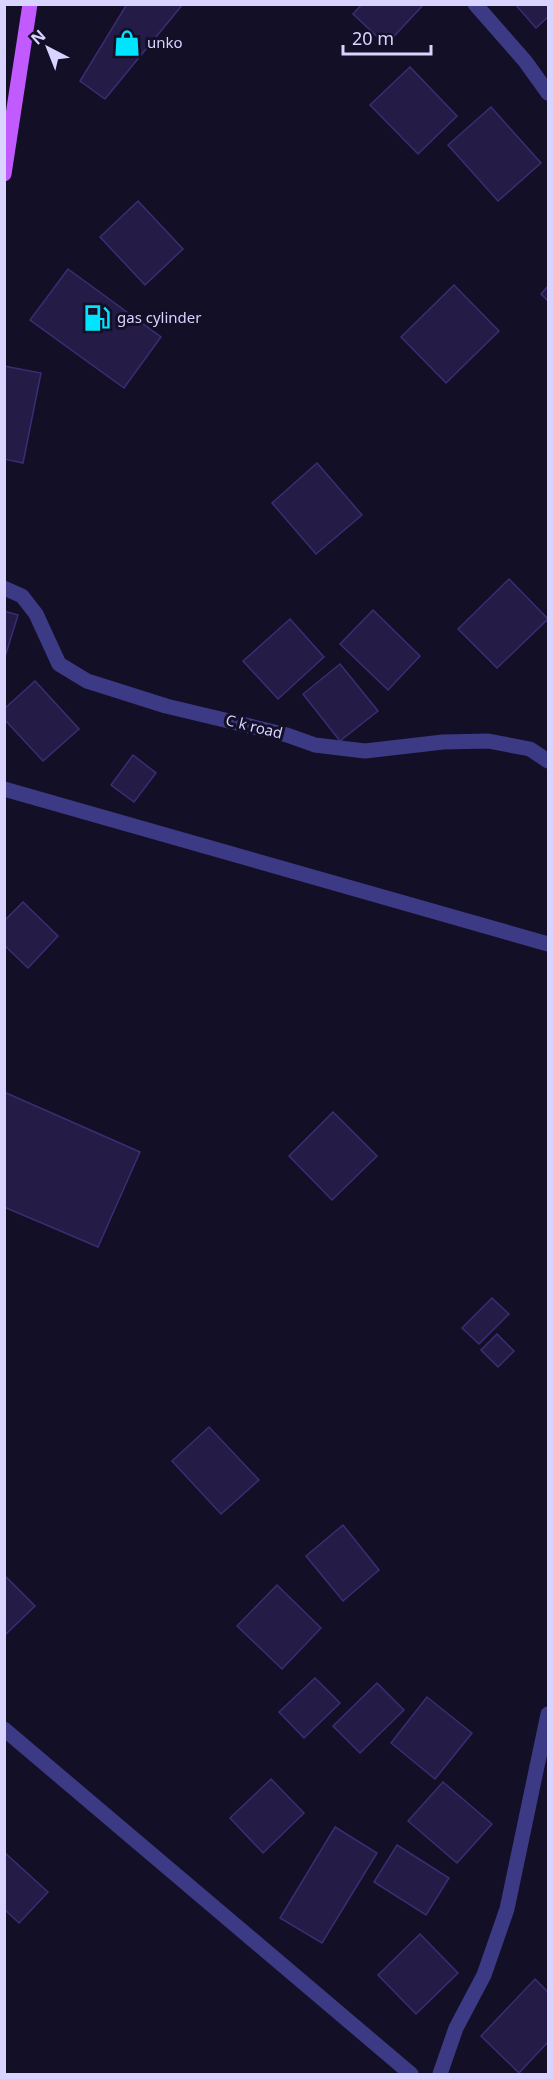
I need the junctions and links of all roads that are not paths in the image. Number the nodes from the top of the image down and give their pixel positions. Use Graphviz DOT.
graph roads {
  1 [pos="30,4"];
  2 [pos="475,4"];
  3 [pos="549,93"];
  4 [pos="4,174"];
  5 [pos="4,588"];
  6 [pos="549,761"];
  7 [pos="4,789"];
  8 [pos="549,944"];
  9 [pos="549,1714"];
  10 [pos="4,1729"];
  11 [pos="411,2074"];
  12 [pos="440,2074"];
  1 -- 4 [label="main road"];
  2 -- 3 [label="street"];
  5 -- 6 [label="street, C k road"];
  7 -- 8 [label="street"];
  9 -- 12 [label="street"];
  10 -- 11 [label="street"];
}
